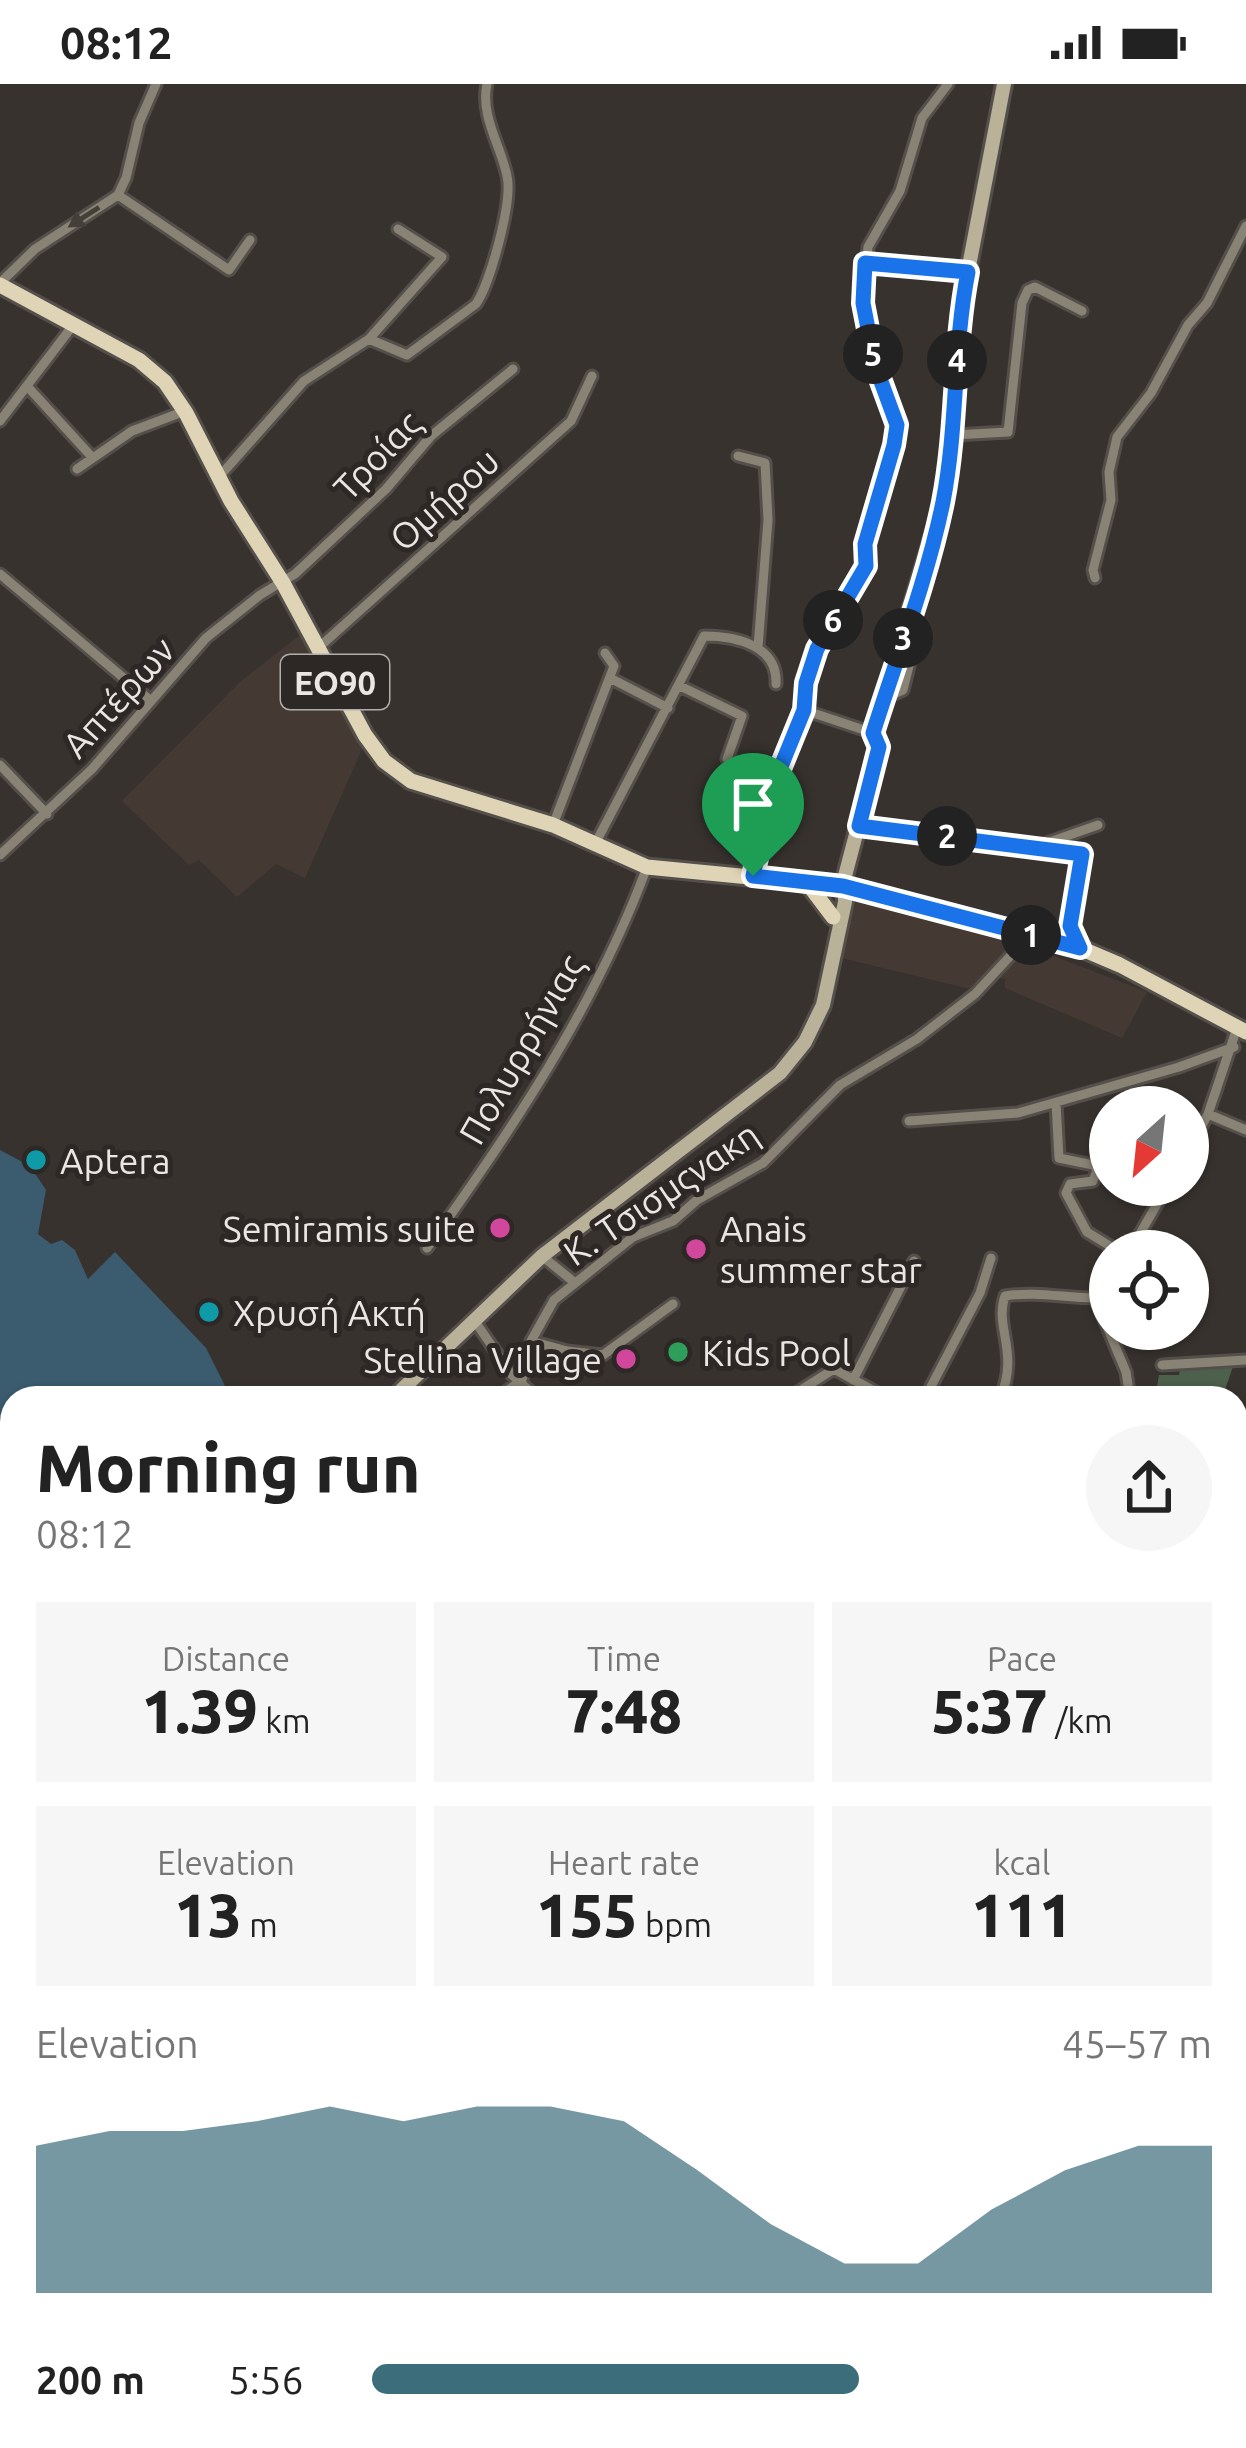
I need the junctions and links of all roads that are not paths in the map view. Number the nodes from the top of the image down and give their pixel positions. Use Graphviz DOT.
graph roads {
  1 [pos="156,84"];
  2 [pos="487,84"];
  3 [pos="948,84"];
  4 [pos="1004,84"];
  5 [pos="118,195"];
  6 [pos="1246,226"];
  7 [pos="398,230"];
  8 [pos="250,240"];
  9 [pos="865,263"];
  10 [pos="968,272"];
  11 [pos="0,284"];
  12 [pos="1082,310"];
  13 [pos="74,324"];
  14 [pos="369,339"];
  15 [pos="513,369"];
  16 [pos="592,376"];
  17 [pos="27,386"];
  18 [pos="185,411"];
  19 [pos="0,421"];
  20 [pos="954,435"];
  21 [pos="91,456"];
  22 [pos="738,456"];
  23 [pos="77,469"];
  24 [pos="218,478"];
  25 [pos="0,574"];
  26 [pos="1095,578"];
  27 [pos="283,583"];
  28 [pos="758,647"];
  29 [pos="316,650"];
  30 [pos="605,653"];
  31 [pos="610,678"];
  32 [pos="776,684"];
  33 [pos="680,686"];
  34 [pos="151,701"];
  35 [pos="668,708"];
  36 [pos="804,710"];
  37 [pos="867,732"];
  38 [pos="727,759"];
  39 [pos="0,765"];
  40 [pos="47,814"];
  41 [pos="553,825"];
  42 [pos="1098,825"];
  43 [pos="859,826"];
  44 [pos="595,844"];
  45 [pos="1036,846"];
  46 [pos="0,855"];
  47 [pos="646,867"];
  48 [pos="753,876"];
  49 [pos="805,880"];
  50 [pos="843,886"];
  51 [pos="833,916"];
  52 [pos="1070,926"];
  53 [pos="1015,931"];
  54 [pos="1056,941"];
  55 [pos="835,946"];
  56 [pos="1080,948"];
  57 [pos="1241,1030"];
  58 [pos="1234,1047"];
  59 [pos="1056,1102"];
  60 [pos="1209,1111"];
  61 [pos="1209,1114"];
  62 [pos="909,1121"];
  63 [pos="1246,1130"];
  64 [pos="1089,1233"];
  65 [pos="427,1248"];
  66 [pos="542,1256"];
  67 [pos="992,1258"];
  68 [pos="914,1262"];
  69 [pos="574,1282"];
  70 [pos="1089,1298"];
  71 [pos="673,1304"];
  72 [pos="474,1320"];
  73 [pos="531,1341"];
  74 [pos="1117,1350"];
  75 [pos="1246,1360"];
  76 [pos="1162,1366"];
  77 [pos="522,1380"];
  78 [pos="853,1380"];
  79 [pos="406,1386"];
  80 [pos="514,1386"];
  81 [pos="527,1386"];
  82 [pos="805,1386"];
  83 [pos="864,1386"];
  84 [pos="931,1386"];
  85 [pos="1004,1386"];
  86 [pos="1128,1386"];
  1 -- 5 [label="street"];
  2 -- 14 [label="street"];
  3 -- 9 [label="street"];
  4 -- 10 [label="main road"];
  5 -- 8 [label="street"];
  5 -- 11 [label="street, one-way"];
  6 -- 26 [label="street"];
  7 -- 14 [label="street"];
  9 -- 10 [label="street"];
  9 -- 36 [label="street"];
  10 -- 20 [label="main road"];
  11 -- 13 [label="main road, ΕΟ90"];
  12 -- 20 [label="street"];
  13 -- 17 [label="street"];
  13 -- 18 [label="main road, ΕΟ90"];
  14 -- 24 [label="street"];
  15 -- 27 [label="street, Τροίας"];
  16 -- 29 [label="street, Ομήρου"];
  17 -- 19 [label="street"];
  17 -- 21 [label="street"];
  18 -- 21 [label="street"];
  18 -- 24 [label="main road, ΕΟ90"];
  20 -- 37 [label="main road"];
  21 -- 23 [label="street"];
  22 -- 28 [label="street"];
  24 -- 27 [label="main road, ΕΟ90"];
  25 -- 34 [label="street"];
  27 -- 29 [label="main road, ΕΟ90"];
  27 -- 34 [label="street, Απτέρων"];
  28 -- 32 [label="street"];
  28 -- 33 [label="street"];
  29 -- 41 [label="main road, ΕΟ90"];
  30 -- 31 [label="street"];
  31 -- 35 [label="street"];
  31 -- 41 [label="street"];
  33 -- 35 [label="street"];
  33 -- 38 [label="street"];
  34 -- 40 [label="street, Απτέρων"];
  35 -- 44 [label="street"];
  36 -- 37 [label="street"];
  36 -- 48 [label="street"];
  37 -- 43 [label="main road"];
  39 -- 40 [label="street"];
  40 -- 46 [label="street, Απτέρων"];
  41 -- 44 [label="main road, ΕΟ90"];
  42 -- 45 [label="street"];
  43 -- 45 [label="street"];
  43 -- 50 [label="main road"];
  44 -- 47 [label="main road, ΕΟ90"];
  45 -- 52 [label="street"];
  47 -- 48 [label="main road, ΕΟ90"];
  47 -- 65 [label="street, Πολυρρήνιας"];
  48 -- 49 [label="main road, ΕΟ90"];
  49 -- 50 [label="main road, ΕΟ90"];
  49 -- 51 [label="main road"];
  50 -- 51 [label="main road"];
  50 -- 53 [label="main road, ΕΟ90"];
  50 -- 55 [label="main road"];
  51 -- 55 [label="main road"];
  52 -- 54 [label="street"];
  52 -- 56 [label="street"];
  53 -- 54 [label="main road, ΕΟ90"];
  53 -- 69 [label="street, Κ. Τσισμςνακη"];
  54 -- 56 [label="main road, ΕΟ90"];
  55 -- 66 [label="main road"];
  56 -- 57 [label="main road, ΕΟ90"];
  57 -- 58 [label="street"];
  58 -- 59 [label="street"];
  58 -- 60 [label="street"];
  59 -- 62 [label="street"];
  59 -- 64 [label="street"];
  61 -- 63 [label="street"];
  66 -- 69 [label="street"];
  66 -- 72 [label="main road"];
  67 -- 84 [label="street"];
  68 -- 78 [label="street"];
  69 -- 73 [label="street, Κ. Τσισμςνακη"];
  70 -- 85 [label="street"];
  71 -- 73 [label="street"];
  72 -- 77 [label="street"];
  72 -- 79 [label="main road"];
  73 -- 77 [label="street, Κ. Τσισμςνακη"];
  74 -- 86 [label="street"];
  75 -- 76 [label="street"];
  77 -- 80 [label="street"];
  77 -- 81 [label="street"];
  78 -- 82 [label="street"];
  78 -- 83 [label="street"];
}
